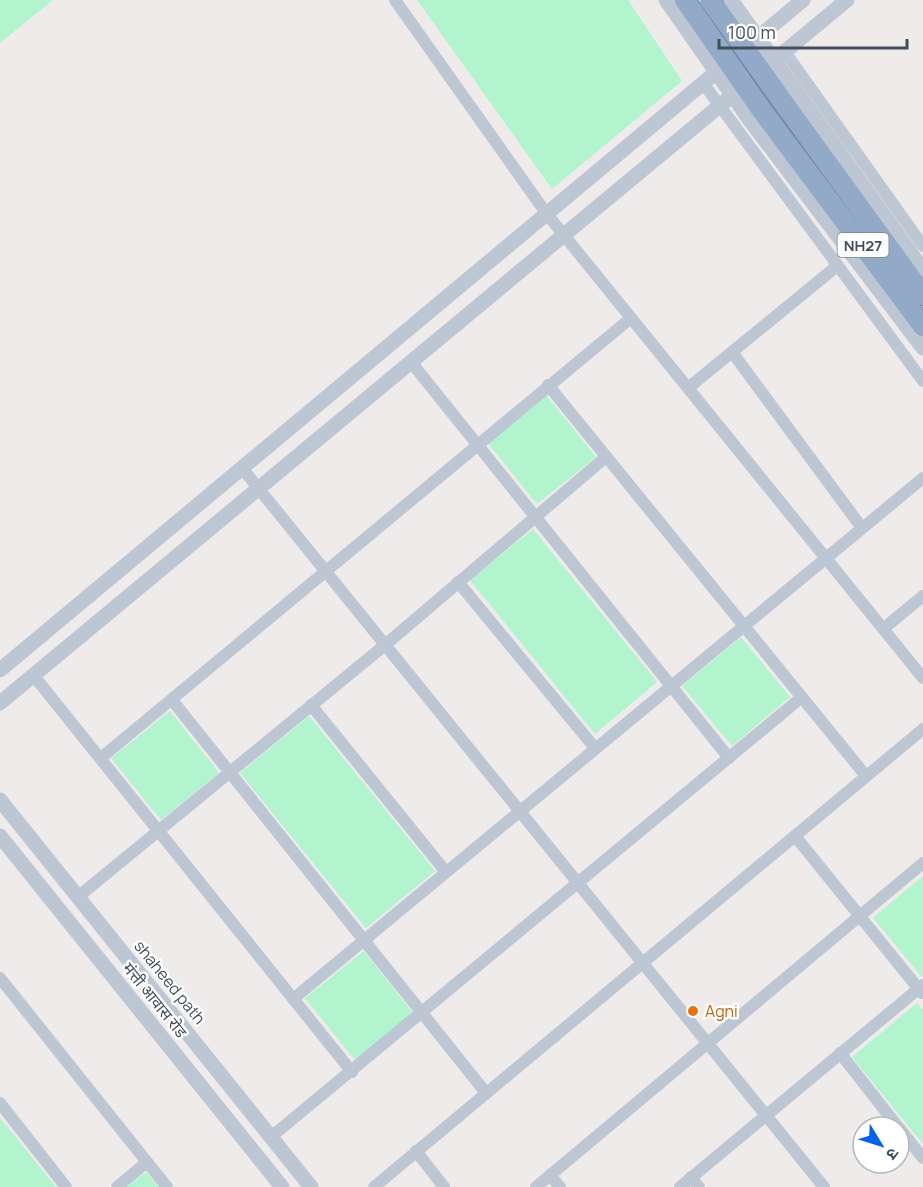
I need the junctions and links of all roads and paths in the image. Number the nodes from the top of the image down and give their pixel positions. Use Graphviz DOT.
graph roads {
  1 [pos="395,0"];
  2 [pos="666,0"];
  3 [pos="685,0"];
  4 [pos="710,0"];
  5 [pos="731,0"];
  6 [pos="803,0"];
  7 [pos="848,0"];
  8 [pos="785,52"];
  9 [pos="702,84"];
  10 [pos="787,93"];
  11 [pos="720,106"];
  12 [pos="756,115"];
  13 [pos="546,213"];
  14 [pos="564,235"];
  15 [pos="923,246"];
  16 [pos="837,266"];
  17 [pos="923,270"];
  18 [pos="923,295"];
  19 [pos="631,318"];
  20 [pos="923,326"];
  21 [pos="923,348"];
  22 [pos="732,352"];
  23 [pos="411,362"];
  24 [pos="923,381"];
  25 [pos="548,386"];
  26 [pos="688,388"];
  27 [pos="477,445"];
  28 [pos="606,457"];
  29 [pos="242,468"];
  30 [pos="923,478"];
  31 [pos="259,489"];
  32 [pos="534,518"];
  33 [pos="862,528"];
  34 [pos="825,558"];
  35 [pos="327,573"];
  36 [pos="458,582"];
  37 [pos="923,596"];
  38 [pos="743,626"];
  39 [pos="883,629"];
  40 [pos="385,645"];
  41 [pos="0,670"];
  42 [pos="34,676"];
  43 [pos="923,678"];
  44 [pos="670,686"];
  45 [pos="802,697"];
  46 [pos="171,700"];
  47 [pos="0,704"];
  48 [pos="311,705"];
  49 [pos="923,729"];
  50 [pos="595,748"];
  51 [pos="102,758"];
  52 [pos="729,758"];
  53 [pos="230,772"];
  54 [pos="866,776"];
  55 [pos="0,800"];
  56 [pos="519,810"];
  57 [pos="158,831"];
  58 [pos="795,836"];
  59 [pos="1,838"];
  60 [pos="923,863"];
  61 [pos="446,872"];
  62 [pos="579,884"];
  63 [pos="79,896"];
  64 [pos="860,916"];
  65 [pos="364,940"];
  66 [pos="643,963"];
  67 [pos="0,978"];
  68 [pos="921,989"];
  69 [pos="293,999"];
  70 [pos="423,1013"];
  71 [pos="708,1043"];
  72 [pos="840,1053"];
  73 [pos="352,1072"];
  74 [pos="486,1093"];
  75 [pos="0,1103"];
  76 [pos="766,1115"];
  77 [pos="889,1115"];
  78 [pos="271,1137"];
  79 [pos="911,1143"];
  80 [pos="416,1151"];
  81 [pos="923,1158"];
  82 [pos="147,1162"];
  83 [pos="550,1175"];
  84 [pos="695,1182"];
  85 [pos="66,1187"];
  86 [pos="117,1187"];
  87 [pos="167,1187"];
  88 [pos="282,1187"];
  89 [pos="311,1187"];
  90 [pos="374,1187"];
  91 [pos="444,1187"];
  92 [pos="536,1187"];
  93 [pos="560,1187"];
  94 [pos="680,1187"];
  95 [pos="824,1187"];
  1 -- 13 [label="street"];
  2 -- 12 [label="street, bridge"];
  3 -- 12 [label="highway, NH27, bridge"];
  4 -- 10 [label="highway, NH27, bridge"];
  5 -- 10 [label="street, bridge"];
  6 -- 9 [label="street"];
  7 -- 8 [label="street"];
  8 -- 11 [label="street"];
  8 -- 15 [label="street"];
  9 -- 11 [label="street"];
  9 -- 13 [label="street"];
  10 -- 17 [label="street"];
  10 -- 18 [label="highway, NH27"];
  11 -- 14 [label="street"];
  11 -- 16 [label="street"];
  12 -- 20 [label="highway, NH27"];
  12 -- 21 [label="street"];
  13 -- 14 [label="street"];
  13 -- 29 [label="street"];
  14 -- 19 [label="street"];
  14 -- 23 [label="street"];
  16 -- 22 [label="street"];
  16 -- 24 [label="street"];
  19 -- 25 [label="street"];
  19 -- 26 [label="street"];
  22 -- 26 [label="street"];
  22 -- 33 [label="street"];
  23 -- 27 [label="street"];
  23 -- 31 [label="street"];
  25 -- 27 [label="street"];
  25 -- 28 [label="street"];
  26 -- 34 [label="street"];
  27 -- 32 [label="street"];
  27 -- 35 [label="street"];
  28 -- 32 [label="street"];
  28 -- 38 [label="street"];
  29 -- 31 [label="street"];
  29 -- 41 [label="street"];
  30 -- 33 [label="street"];
  31 -- 35 [label="street"];
  31 -- 42 [label="street"];
  32 -- 36 [label="street"];
  32 -- 44 [label="street"];
  33 -- 34 [label="street"];
  34 -- 38 [label="street"];
  34 -- 39 [label="street"];
  35 -- 40 [label="street"];
  35 -- 46 [label="street"];
  36 -- 40 [label="street"];
  36 -- 50 [label="street"];
  37 -- 39 [label="street"];
  38 -- 44 [label="street"];
  38 -- 45 [label="street"];
  39 -- 43 [label="street"];
  40 -- 48 [label="street"];
  40 -- 56 [label="street"];
  42 -- 47 [label="street"];
  42 -- 51 [label="street"];
  44 -- 50 [label="street"];
  44 -- 52 [label="street"];
  45 -- 52 [label="street"];
  45 -- 54 [label="street"];
  46 -- 51 [label="street"];
  46 -- 53 [label="street"];
  48 -- 53 [label="street"];
  48 -- 61 [label="street"];
  49 -- 54 [label="street"];
  50 -- 56 [label="street"];
  51 -- 57 [label="street"];
  52 -- 62 [label="street"];
  53 -- 57 [label="street"];
  53 -- 65 [label="street"];
  54 -- 58 [label="street"];
  55 -- 63 [label="street, shaheed path"];
  56 -- 61 [label="street"];
  56 -- 62 [label="street"];
  57 -- 63 [label="street"];
  57 -- 69 [label="street"];
  58 -- 64 [label="street"];
  58 -- 66 [label="street"];
  59 -- 88 [label="street, मंत्ती आवास रोड"];
  60 -- 64 [label="street"];
  61 -- 65 [label="street"];
  62 -- 66 [label="street"];
  62 -- 70 [label="street"];
  63 -- 78 [label="street, shaheed path"];
  64 -- 68 [label="street"];
  64 -- 71 [label="street"];
  65 -- 69 [label="street"];
  65 -- 70 [label="street"];
  66 -- 71 [label="street"];
  66 -- 74 [label="street"];
  67 -- 82 [label="street"];
  68 -- 72 [label="street"];
  69 -- 73 [label="street"];
  70 -- 73 [label="street"];
  70 -- 74 [label="street"];
  71 -- 76 [label="street"];
  71 -- 83 [label="street"];
  72 -- 76 [label="street"];
  72 -- 77 [label="street"];
  73 -- 78 [label="street"];
  74 -- 80 [label="street"];
  75 -- 85 [label="street"];
  76 -- 84 [label="street"];
  76 -- 95 [label="street"];
  78 -- 89 [label="street, shaheed path"];
  79 -- 81 [label="street"];
  80 -- 90 [label="street"];
  80 -- 91 [label="street"];
  82 -- 86 [label="street"];
  82 -- 87 [label="street"];
  83 -- 92 [label="street"];
  83 -- 93 [label="street"];
  84 -- 94 [label="street"];
}
